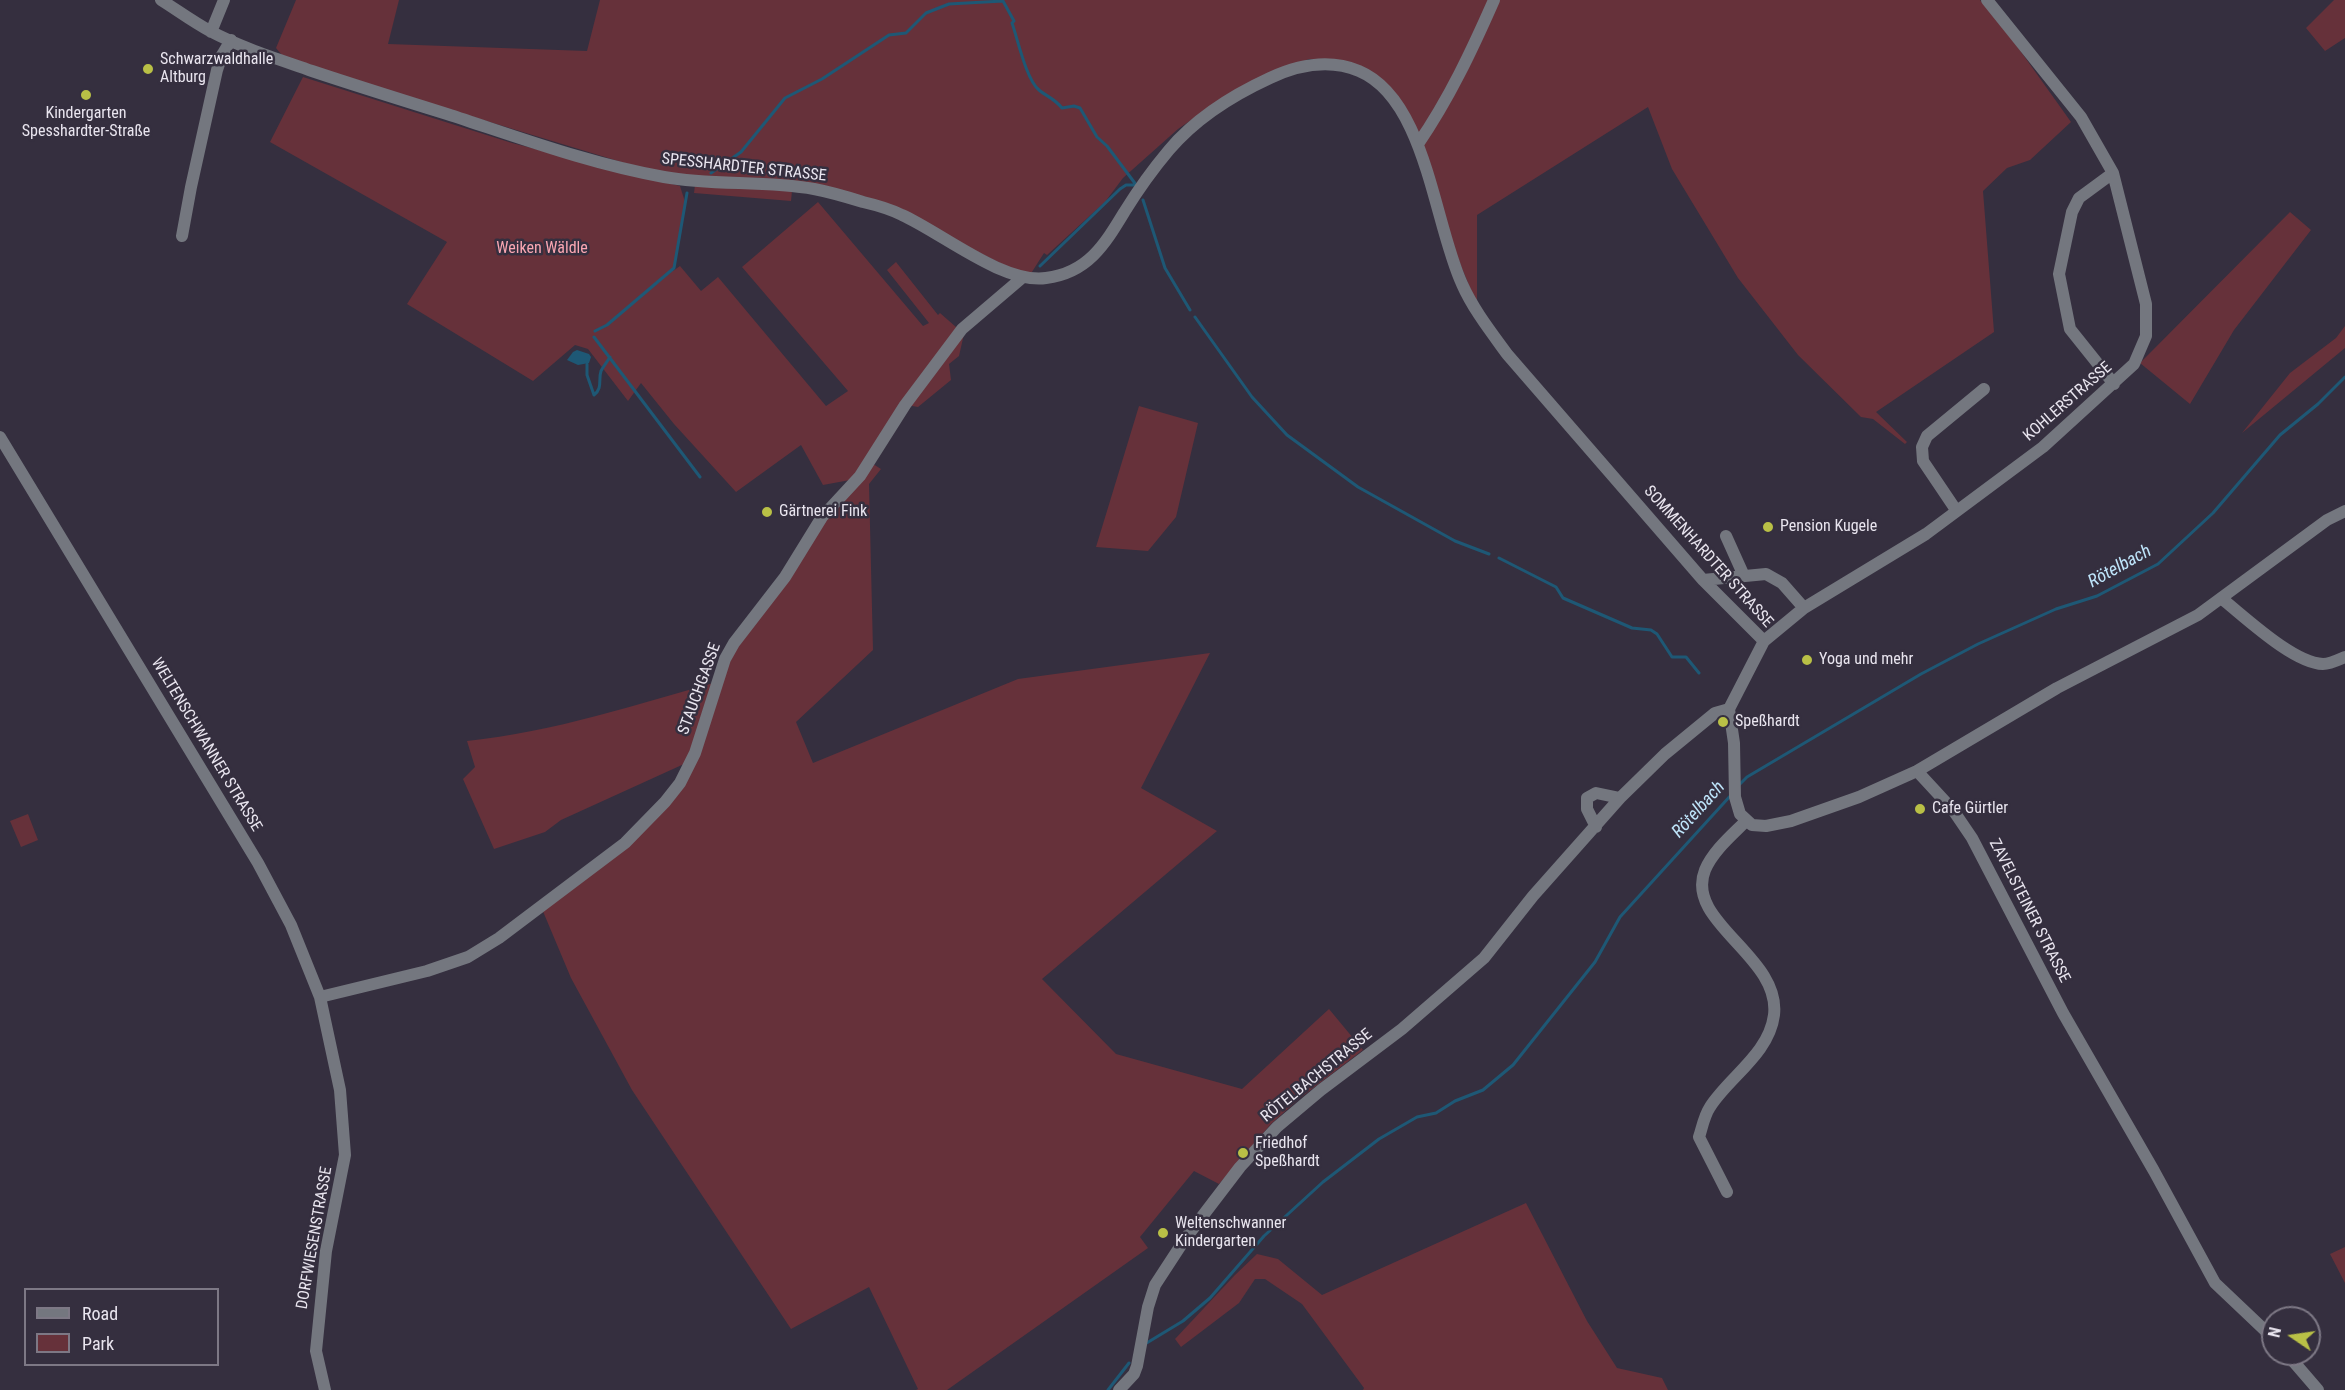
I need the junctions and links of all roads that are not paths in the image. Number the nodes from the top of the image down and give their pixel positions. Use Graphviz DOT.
graph roads {
  1 [pos="161,0"];
  2 [pos="224,0"];
  3 [pos="1494,0"];
  4 [pos="1987,0"];
  5 [pos="211,32"];
  6 [pos="231,40"];
  7 [pos="1323,64"];
  8 [pos="1418,144"];
  9 [pos="2113,173"];
  10 [pos="182,236"];
  11 [pos="1023,277"];
  12 [pos="2114,384"];
  13 [pos="1984,389"];
  14 [pos="0,437"];
  15 [pos="1956,510"];
  16 [pos="2345,511"];
  17 [pos="1726,536"];
  18 [pos="1744,576"];
  19 [pos="1703,580"];
  20 [pos="2222,596"];
  21 [pos="1804,608"];
  22 [pos="1764,641"];
  23 [pos="2345,657"];
  24 [pos="1729,709"];
  25 [pos="1917,771"];
  26 [pos="1620,798"];
  27 [pos="1746,821"];
  28 [pos="1596,827"];
  29 [pos="320,998"];
  30 [pos="339,1090"];
  31 [pos="1726,1192"];
  32 [pos="2261,1327"];
  33 [pos="2297,1366"];
  34 [pos="325,1390"];
  35 [pos="1119,1390"];
  36 [pos="2318,1390"];
  1 -- 5 [label="street, SPESSHARDTER STRASSE"];
  2 -- 5 [label="street"];
  3 -- 8 [label="street"];
  4 -- 9 [label="street, KOHLERSTRASSE"];
  5 -- 6 [label="street, SPESSHARDTER STRASSE"];
  6 -- 10 [label="street"];
  6 -- 11 [label="street, SPESSHARDTER STRASSE"];
  7 -- 8 [label="street, SOMMENHARDTER STRASSE"];
  7 -- 11 [label="street, SPESSHARDTER STRASSE"];
  8 -- 19 [label="street, SOMMENHARDTER STRASSE"];
  9 -- 12 [label="street, KOHLERSTRASSE"];
  9 -- 12 [label="street"];
  11 -- 29 [label="street, STAUCHGASSE"];
  12 -- 15 [label="street, KOHLERSTRASSE"];
  13 -- 15 [label="street"];
  14 -- 29 [label="street, WELTENSCHWANNER STRASSE"];
  15 -- 21 [label="street, KOHLERSTRASSE"];
  16 -- 20 [label="street"];
  17 -- 18 [label="street"];
  18 -- 19 [label="street"];
  18 -- 21 [label="street"];
  19 -- 22 [label="street, SOMMENHARDTER STRASSE"];
  20 -- 23 [label="street"];
  20 -- 25 [label="street"];
  21 -- 22 [label="street, KOHLERSTRASSE"];
  22 -- 24 [label="street, SOMMENHARDTER STRASSE"];
  24 -- 26 [label="street, RÖTELBACHSTRASSE"];
  24 -- 27 [label="street"];
  25 -- 27 [label="street"];
  25 -- 32 [label="street, ZAVELSTEINER STRASSE"];
  26 -- 28 [label="street, RÖTELBACHSTRASSE"];
  26 -- 28 [label="street"];
  27 -- 31 [label="street"];
  28 -- 35 [label="street, RÖTELBACHSTRASSE"];
  29 -- 30 [label="street, WELTENSCHWANNER STRASSE"];
  30 -- 34 [label="street, DORFWIESENSTRASSE"];
  33 -- 36 [label="street"];
}
